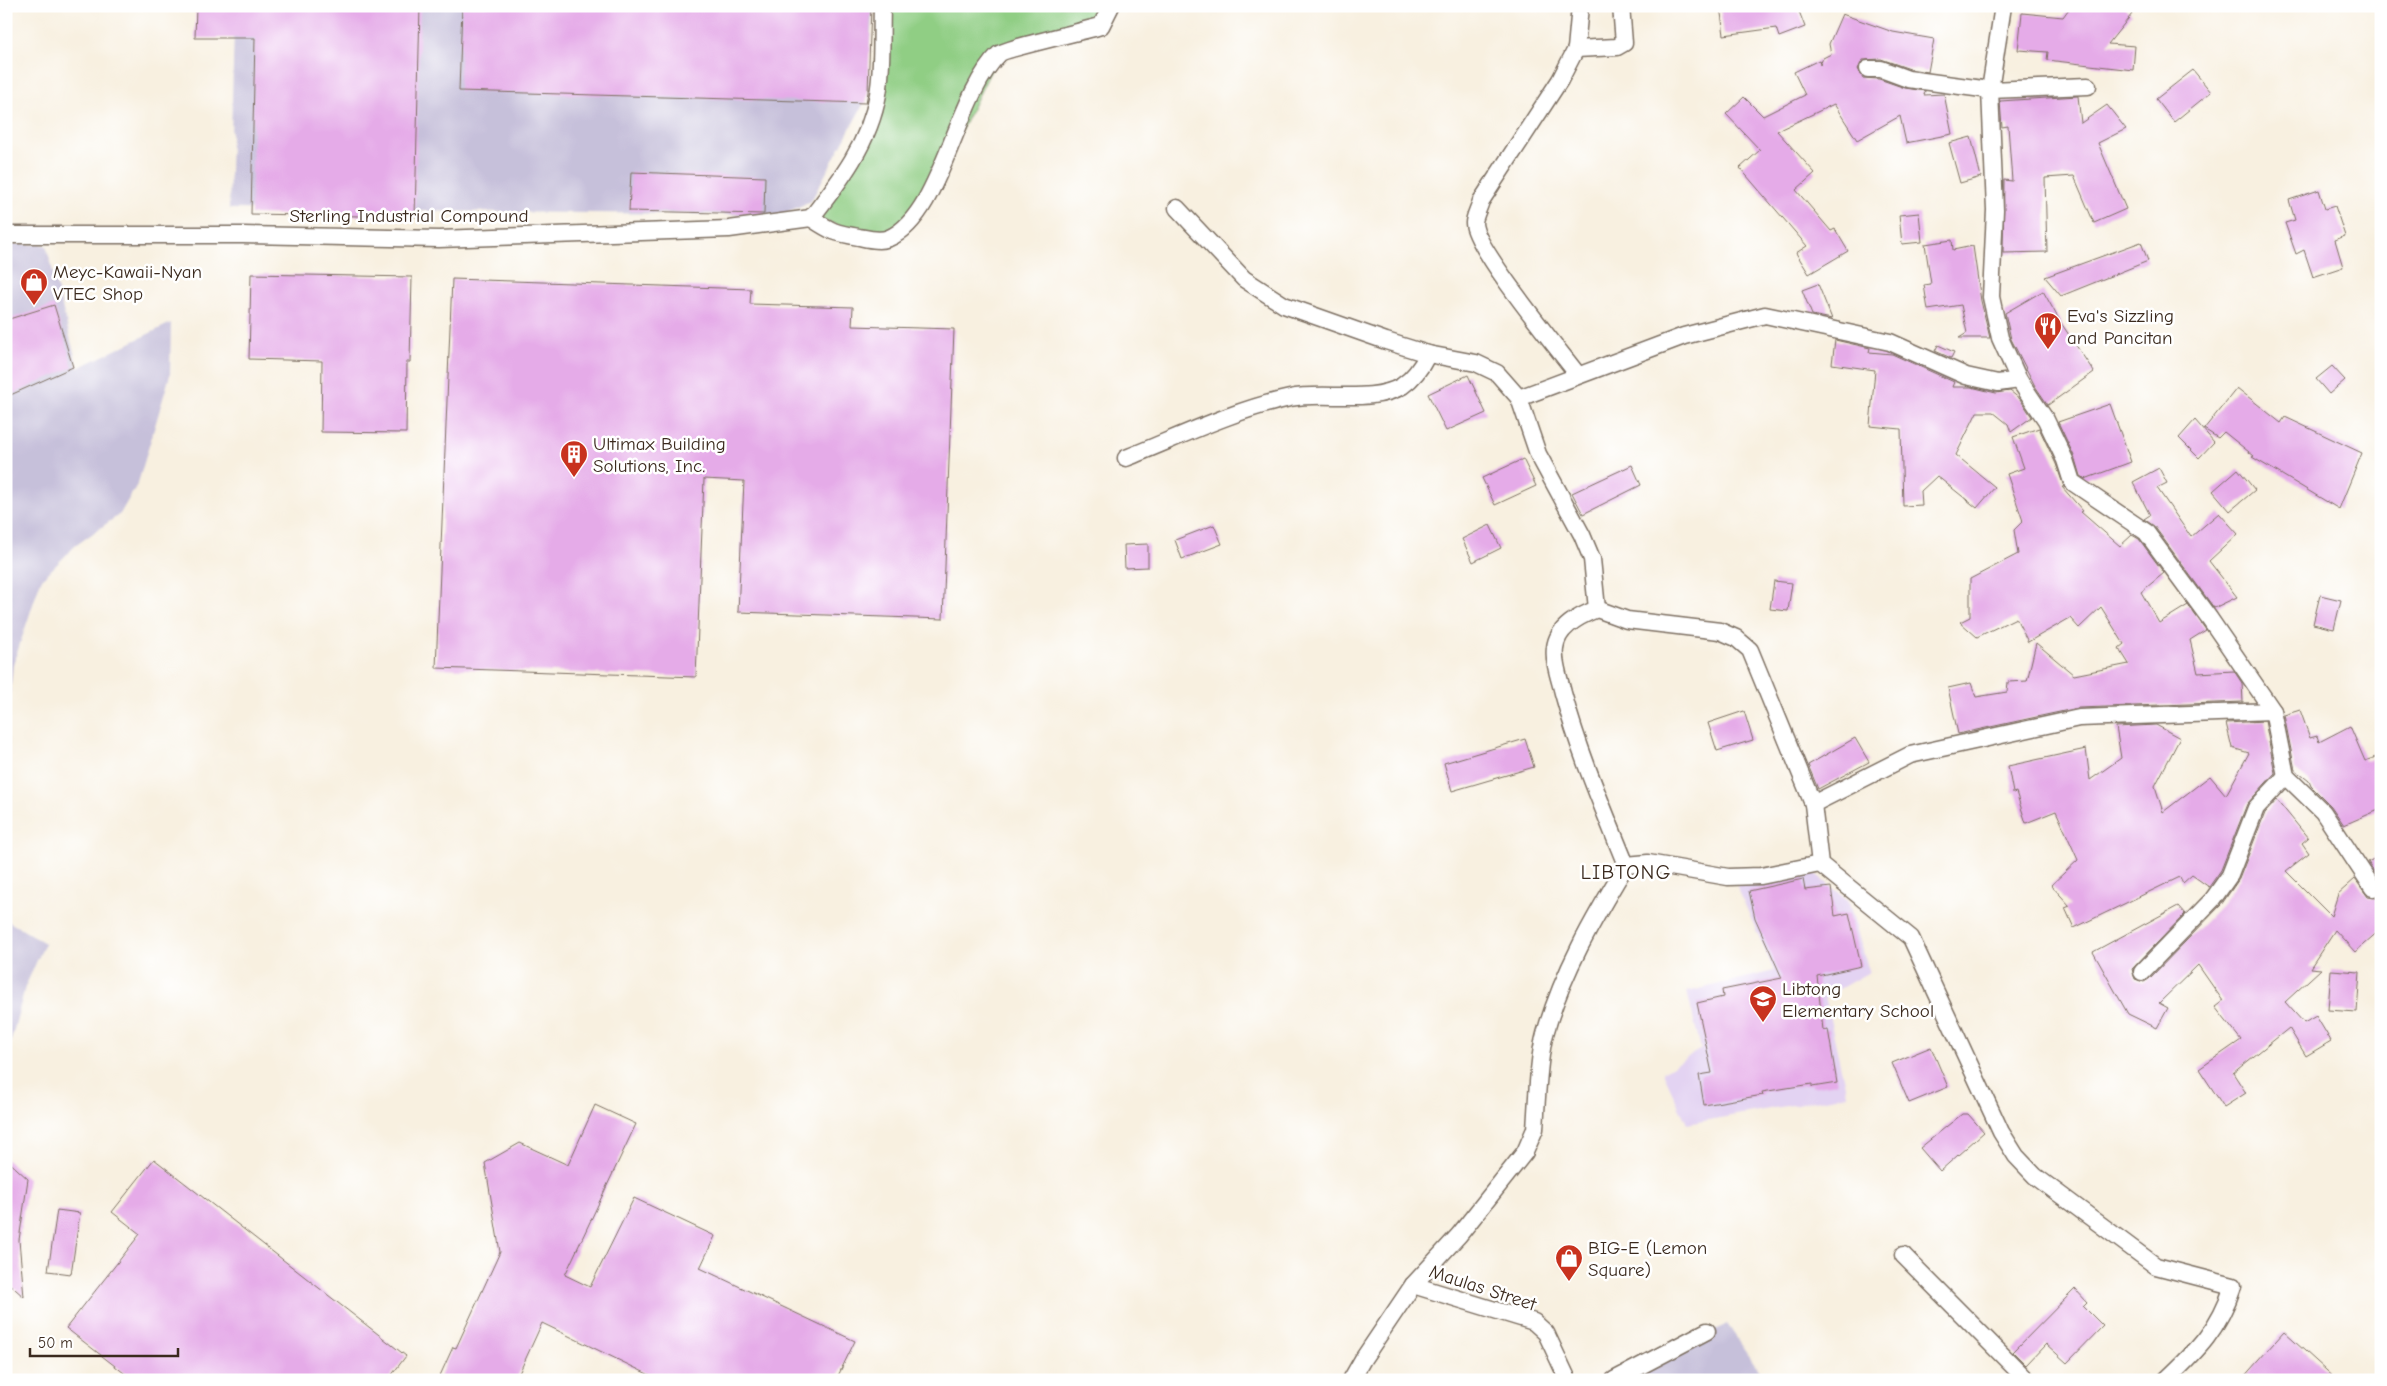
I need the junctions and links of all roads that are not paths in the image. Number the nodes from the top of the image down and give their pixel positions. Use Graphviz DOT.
graph roads {
  1 [pos="882,6"];
  2 [pos="1111,6"];
  3 [pos="1580,6"];
  4 [pos="1621,6"];
  5 [pos="2003,6"];
  6 [pos="1576,49"];
  7 [pos="1868,69"];
  8 [pos="2088,86"];
  9 [pos="1990,90"];
  10 [pos="1177,208"];
  11 [pos="811,218"];
  12 [pos="6,235"];
  13 [pos="1428,354"];
  14 [pos="1578,375"];
  15 [pos="2019,380"];
  16 [pos="1519,398"];
  17 [pos="1126,458"];
  18 [pos="1597,609"];
  19 [pos="2273,711"];
  20 [pos="2286,776"];
  21 [pos="1813,804"];
  22 [pos="1820,864"];
  23 [pos="1626,865"];
  24 [pos="2373,888"];
  25 [pos="2142,972"];
  26 [pos="1903,1255"];
  27 [pos="1413,1285"];
  28 [pos="1707,1331"];
  29 [pos="1351,1380"];
  30 [pos="1568,1380"];
  31 [pos="1614,1380"];
  32 [pos="2027,1380"];
  33 [pos="2166,1380"];
  1 -- 11 [label="street"];
  2 -- 11 [label="street"];
  3 -- 6 [label="street"];
  4 -- 6 [label="street"];
  5 -- 9 [label="street"];
  6 -- 14 [label="street"];
  7 -- 9 [label="street"];
  8 -- 9 [label="street"];
  9 -- 15 [label="street"];
  10 -- 13 [label="street"];
  11 -- 12 [label="street, Sterling Industrial Compound"];
  13 -- 16 [label="street"];
  13 -- 17 [label="street"];
  14 -- 15 [label="street"];
  14 -- 16 [label="street"];
  15 -- 19 [label="street"];
  16 -- 18 [label="street"];
  18 -- 21 [label="street"];
  18 -- 23 [label="street"];
  19 -- 20 [label="street"];
  19 -- 21 [label="street"];
  20 -- 24 [label="street"];
  20 -- 25 [label="street"];
  21 -- 22 [label="street"];
  22 -- 23 [label="street"];
  22 -- 33 [label="street"];
  23 -- 27 [label="street"];
  26 -- 32 [label="street"];
  27 -- 29 [label="street"];
  27 -- 30 [label="street, Maulas Street"];
  28 -- 31 [label="street"];
}
